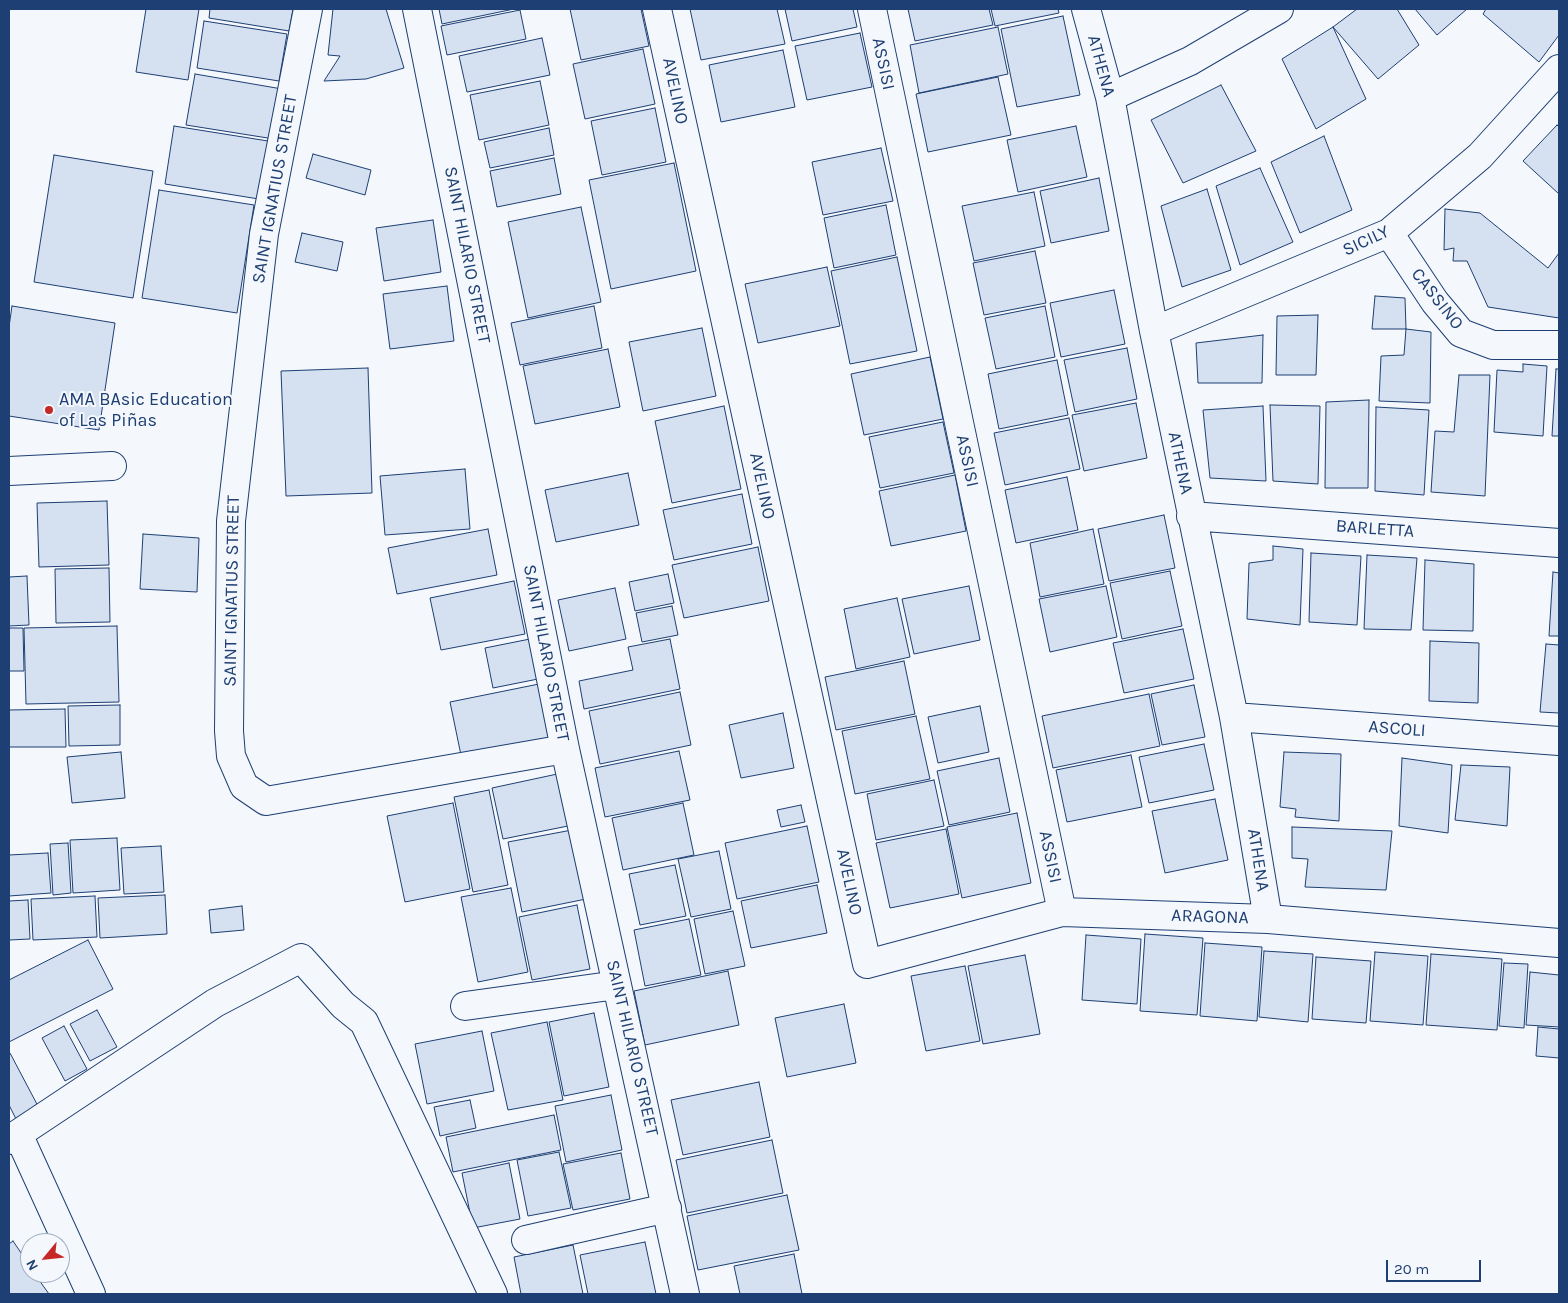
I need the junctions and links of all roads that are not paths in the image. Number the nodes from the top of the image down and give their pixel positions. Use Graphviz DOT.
graph roads {
  1 [pos="308,9"];
  2 [pos="417,9"];
  3 [pos="657,9"];
  4 [pos="872,9"];
  5 [pos="1086,9"];
  6 [pos="1279,9"];
  7 [pos="1559,69"];
  8 [pos="1110,97"];
  9 [pos="1389,233"];
  10 [pos="1154,331"];
  11 [pos="1559,345"];
  12 [pos="112,466"];
  13 [pos="9,471"];
  14 [pos="1191,516"];
  15 [pos="1559,543"];
  16 [pos="1234,717"];
  17 [pos="1559,741"];
  18 [pos="565,749"];
  19 [pos="1062,912"];
  20 [pos="1268,919"];
  21 [pos="1559,943"];
  22 [pos="867,964"];
  23 [pos="617,985"];
  24 [pos="465,1006"];
  25 [pos="13,1137"];
  26 [pos="667,1208"];
  27 [pos="526,1240"];
  28 [pos="90,1294"];
  29 [pos="493,1294"];
  30 [pos="685,1294"];
  1 -- 18 [label="street, SAINT IGNATIUS STREET"];
  2 -- 18 [label="street, SAINT HILARIO STREET"];
  3 -- 22 [label="street, AVELINO"];
  4 -- 19 [label="street, ASSISI"];
  5 -- 8 [label="street, ATHENA"];
  6 -- 8 [label="street"];
  7 -- 9 [label="street, SICILY"];
  8 -- 10 [label="street, ATHENA"];
  9 -- 10 [label="street, SICILY"];
  9 -- 11 [label="street, CASSINO"];
  10 -- 14 [label="street, ATHENA"];
  12 -- 13 [label="street"];
  14 -- 15 [label="street, BARLETTA"];
  14 -- 16 [label="street, ATHENA"];
  16 -- 17 [label="street, ASCOLI"];
  16 -- 20 [label="street, ATHENA"];
  18 -- 23 [label="street, SAINT HILARIO STREET"];
  19 -- 20 [label="street, ARAGONA"];
  19 -- 22 [label="street, ARAGONA"];
  20 -- 21 [label="street, ARAGONA"];
  23 -- 24 [label="street"];
  23 -- 26 [label="street, SAINT HILARIO STREET"];
  25 -- 28 [label="street"];
  25 -- 29 [label="street"];
  26 -- 27 [label="street"];
  26 -- 30 [label="street, SAINT HILARIO STREET"];
}
